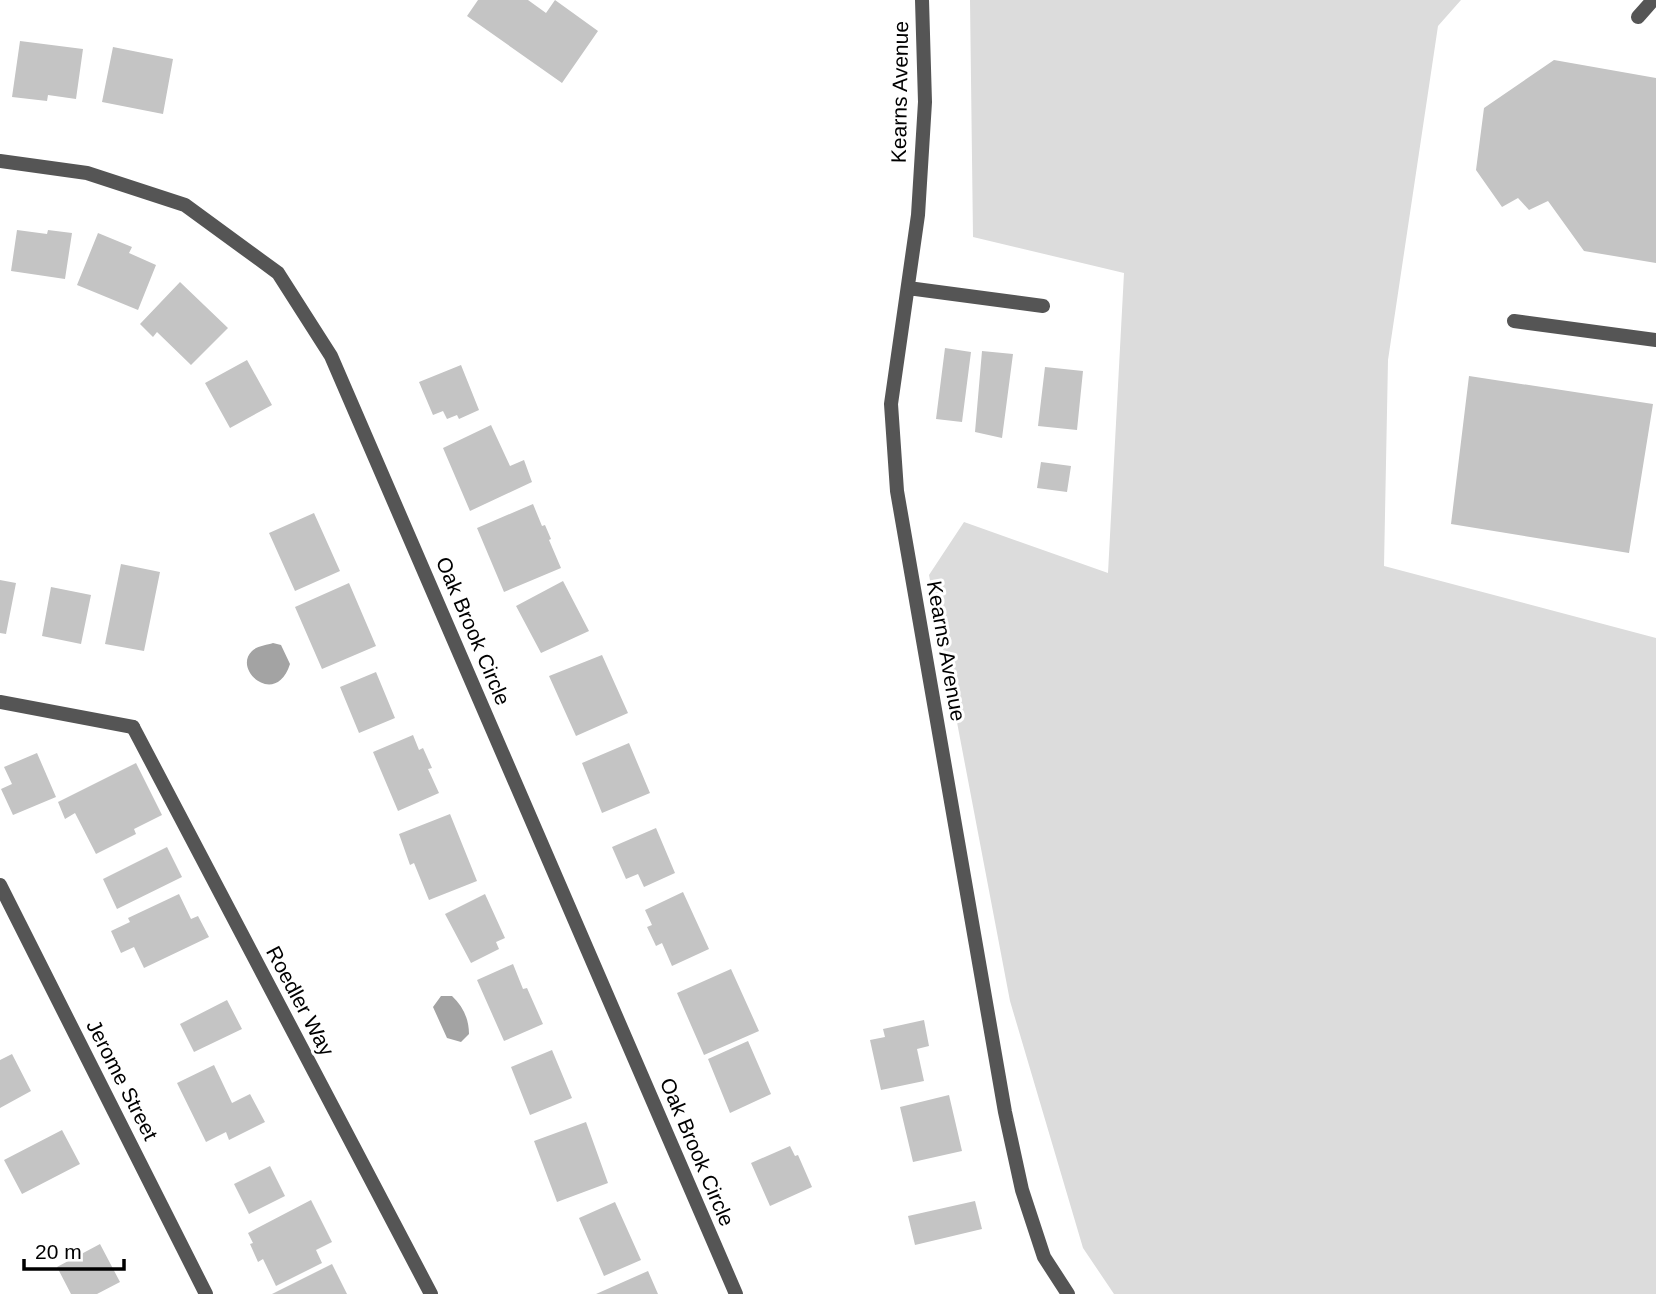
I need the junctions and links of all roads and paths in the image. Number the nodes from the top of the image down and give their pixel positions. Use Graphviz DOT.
graph roads {
  1 [pos="922,0"];
  2 [pos="1653,0"];
  3 [pos="1639,17"];
  4 [pos="0,162"];
  5 [pos="908,288"];
  6 [pos="1043,306"];
  7 [pos="1514,321"];
  8 [pos="1656,340"];
  9 [pos="0,702"];
  10 [pos="0,885"];
  11 [pos="206,1294"];
  12 [pos="431,1294"];
  13 [pos="736,1294"];
  14 [pos="1068,1294"];
  1 -- 5 [label="street, Kearns Avenue"];
  2 -- 3 [label="street"];
  4 -- 13 [label="street, Oak Brook Circle"];
  5 -- 6 [label="street"];
  5 -- 14 [label="street, Kearns Avenue"];
  7 -- 8 [label="street"];
  9 -- 12 [label="street, Roedler Way"];
  10 -- 11 [label="street, Jerome Street"];
}
